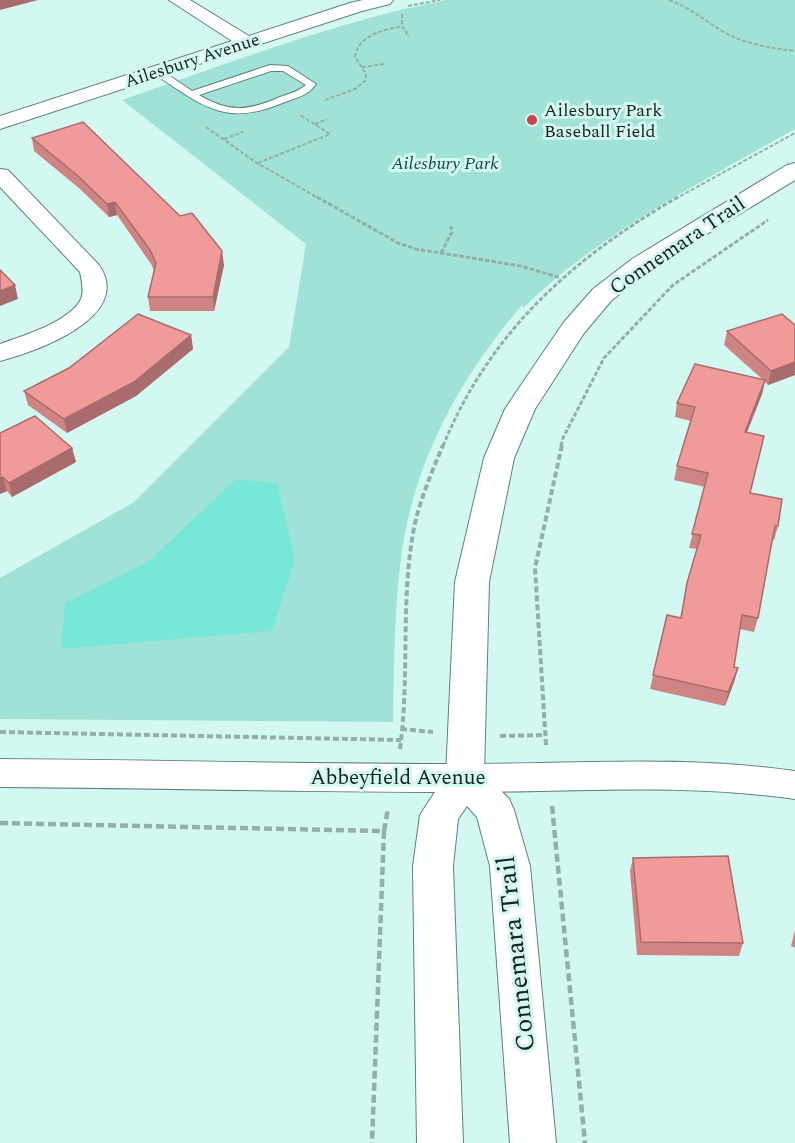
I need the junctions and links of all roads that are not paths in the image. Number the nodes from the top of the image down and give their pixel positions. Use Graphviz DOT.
graph roads {
  1 [pos="178,0"];
  2 [pos="392,4"];
  3 [pos="246,42"];
  4 [pos="158,72"];
  5 [pos="193,94"];
  6 [pos="0,123"];
  7 [pos="795,170"];
  8 [pos="0,175"];
  9 [pos="0,353"];
  10 [pos="0,773"];
  11 [pos="465,778"];
  12 [pos="795,785"];
  13 [pos="440,1143"];
  14 [pos="533,1143"];
  1 -- 3 [label="street"];
  2 -- 3 [label="street, Ailesbury Avenue"];
  3 -- 4 [label="street, Ailesbury Avenue"];
  4 -- 5 [label="lane"];
  4 -- 6 [label="street, Ailesbury Avenue"];
  5 -- 5 [label="lane"];
  7 -- 11 [label="street, Connemara Trail"];
  8 -- 9 [label="street"];
  10 -- 11 [label="street, Abbeyfield Avenue"];
  11 -- 12 [label="street, Abbeyfield Avenue"];
  11 -- 13 [label="street"];
  11 -- 14 [label="street, Connemara Trail"];
}
